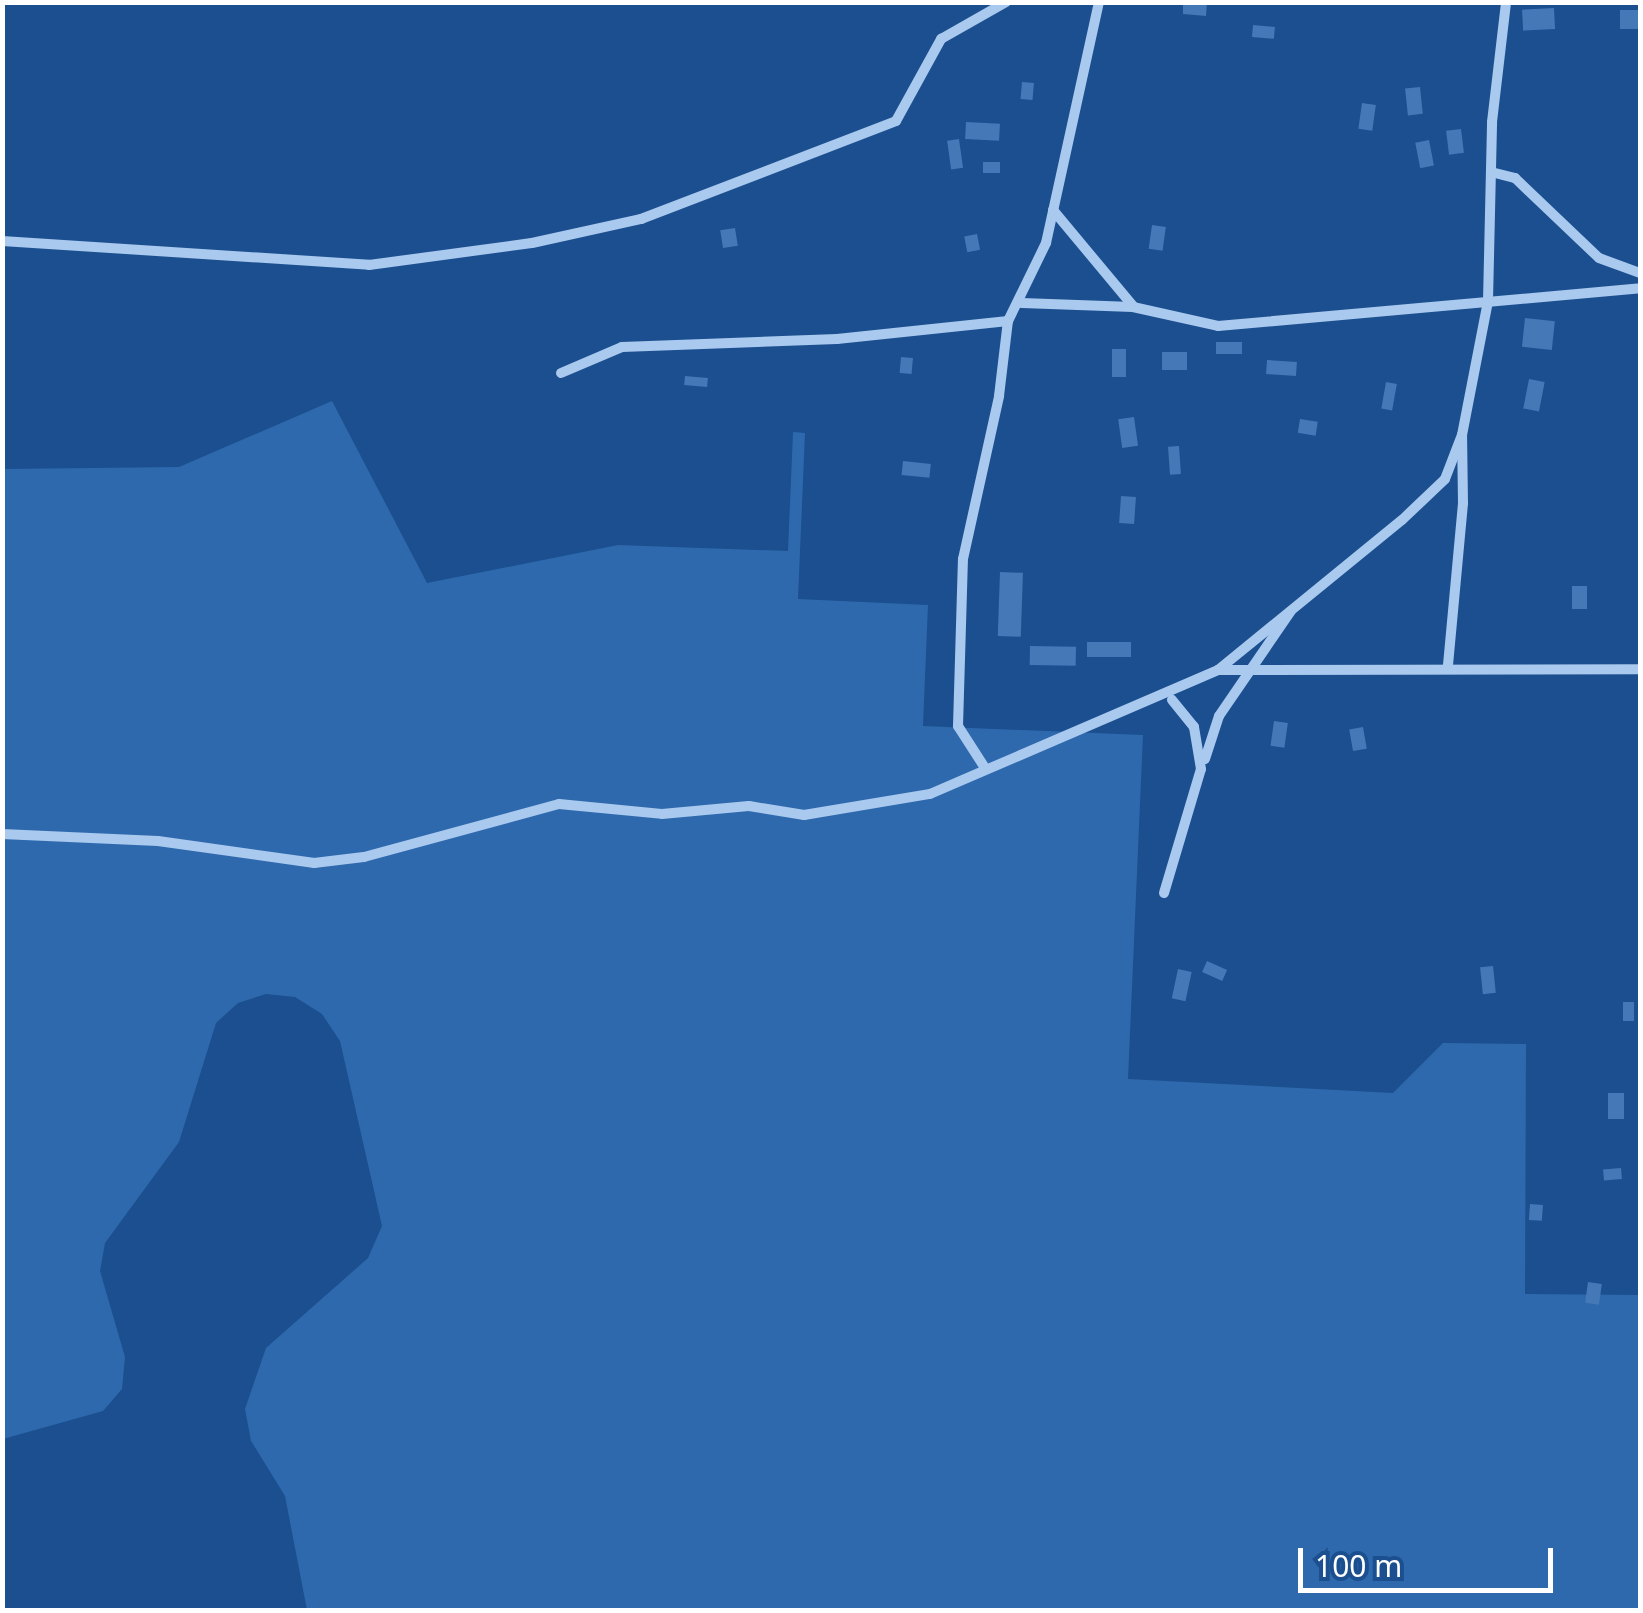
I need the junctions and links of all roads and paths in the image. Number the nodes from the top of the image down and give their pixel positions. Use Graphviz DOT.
graph roads {
  1 [pos="1006,2"];
  2 [pos="1100,2"];
  3 [pos="1506,2"];
  4 [pos="1491,172"];
  5 [pos="1053,210"];
  6 [pos="2,241"];
  7 [pos="1640,274"];
  8 [pos="1640,288"];
  9 [pos="1488,301"];
  10 [pos="1022,303"];
  11 [pos="1133,307"];
  12 [pos="1008,321"];
  13 [pos="560,374"];
  14 [pos="1462,434"];
  15 [pos="1292,610"];
  16 [pos="1448,665"];
  17 [pos="1640,669"];
  18 [pos="1218,670"];
  19 [pos="1252,670"];
  20 [pos="1172,700"];
  21 [pos="984,768"];
  22 [pos="1201,769"];
  23 [pos="2,834"];
  24 [pos="1164,893"];
  1 -- 6 [label="street"];
  2 -- 5 [label="street"];
  3 -- 4 [label="street"];
  4 -- 7 [label="street"];
  4 -- 9 [label="street"];
  5 -- 10 [label="street"];
  5 -- 11 [label="street"];
  8 -- 9 [label="street"];
  9 -- 11 [label="street"];
  9 -- 14 [label="street"];
  10 -- 11 [label="street"];
  10 -- 12 [label="street"];
  12 -- 13 [label="street"];
  12 -- 21 [label="street"];
  14 -- 15 [label="street"];
  14 -- 16 [label="street"];
  15 -- 18 [label="street"];
  15 -- 19 [label="street"];
  16 -- 17 [label="street"];
  16 -- 19 [label="street"];
  18 -- 19 [label="street"];
  18 -- 21 [label="street"];
  19 -- 22 [label="street"];
  20 -- 22 [label="street"];
  21 -- 23 [label="street"];
  22 -- 24 [label="street"];
}
